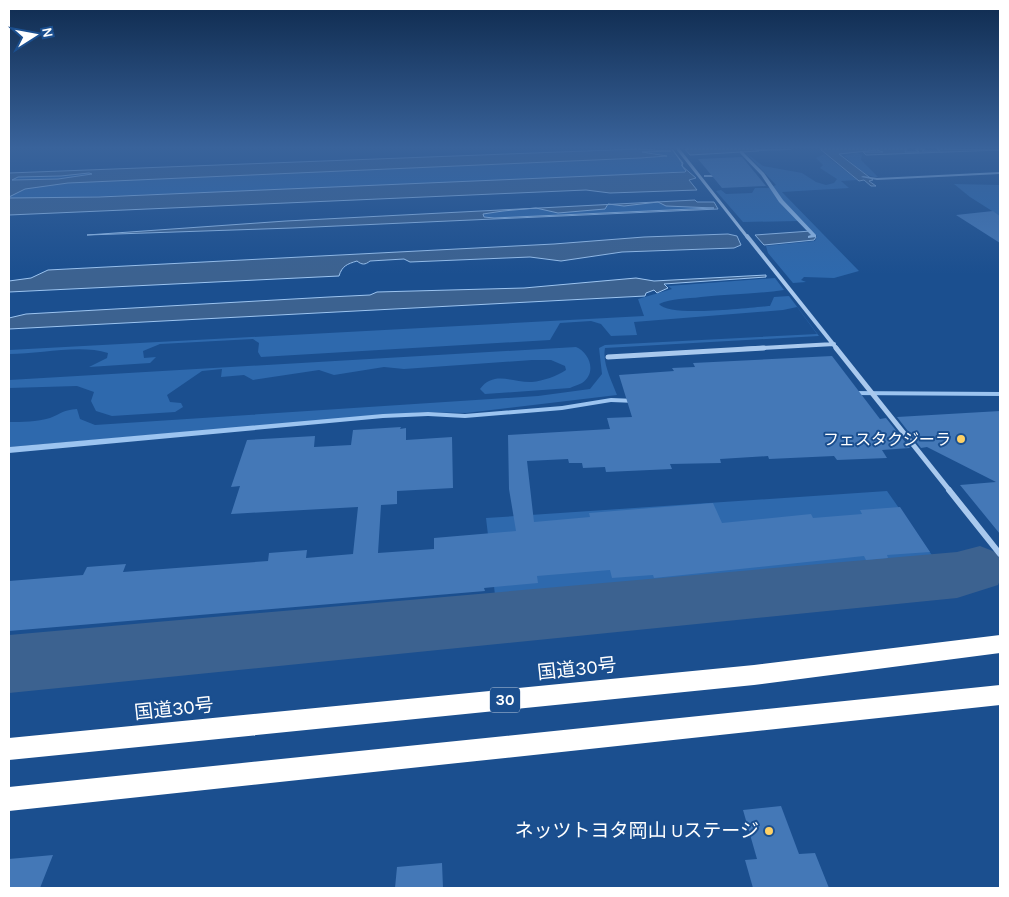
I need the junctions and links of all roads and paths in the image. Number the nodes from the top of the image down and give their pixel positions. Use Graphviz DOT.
graph roads {
  1 [pos="712,191"];
  2 [pos="834,344"];
  3 [pos="608,357"];
  4 [pos="999,553"];
  5 [pos="1000,644"];
  6 [pos="1000,695"];
  7 [pos="9,749"];
  8 [pos="9,799"];
  1 -- 2 [label="street"];
  2 -- 3 [label="street"];
  2 -- 4 [label="street"];
  5 -- 7 [label="highway, 国道30号 / 30"];
  6 -- 8 [label="highway"];
}
